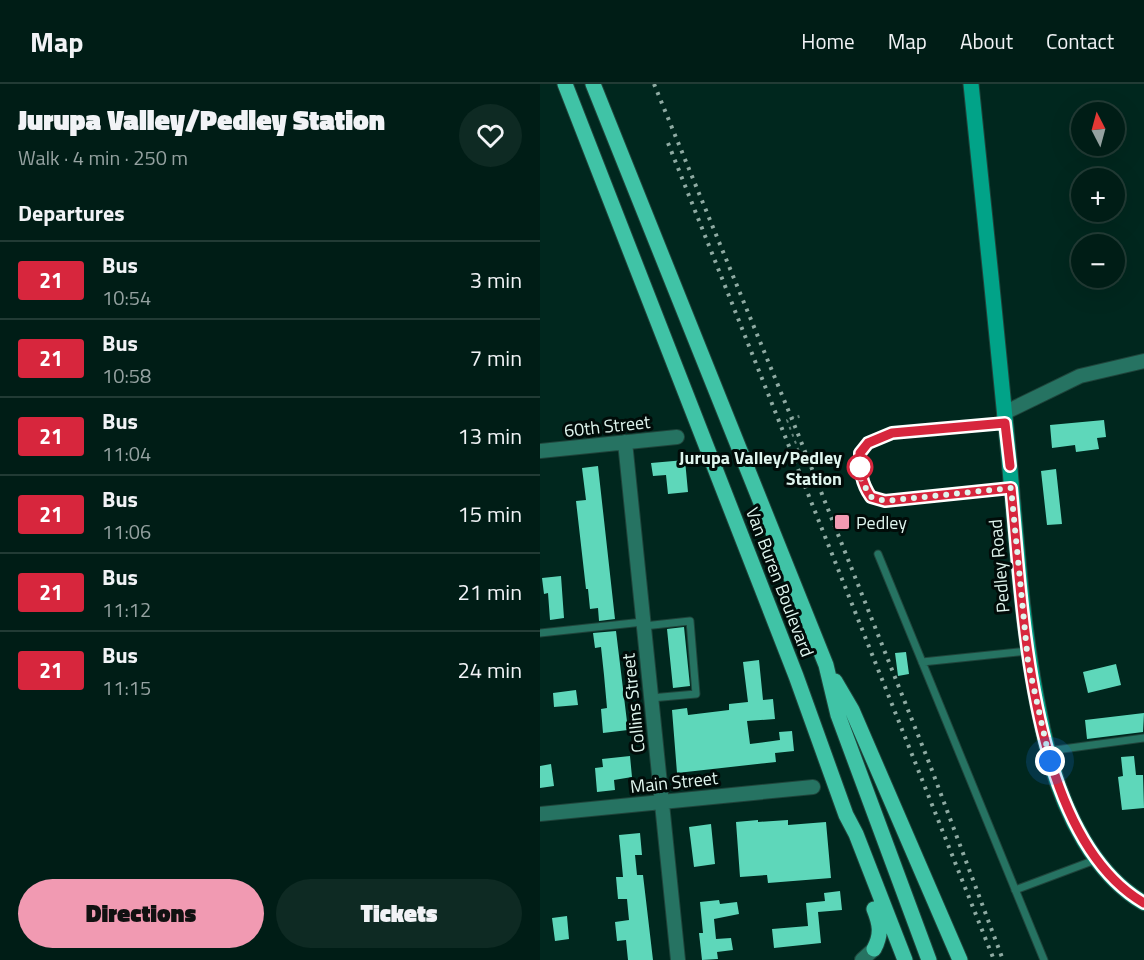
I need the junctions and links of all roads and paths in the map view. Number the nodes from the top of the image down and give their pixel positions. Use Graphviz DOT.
graph roads {
  1 [pos="565,84"];
  2 [pos="593,84"];
  3 [pos="971,84"];
  4 [pos="1144,361"];
  5 [pos="799,418"];
  6 [pos="1005,418"];
  7 [pos="677,436"];
  8 [pos="625,442"];
  9 [pos="540,452"];
  10 [pos="801,457"];
  11 [pos="1011,488"];
  12 [pos="878,554"];
  13 [pos="643,624"];
  14 [pos="540,633"];
  15 [pos="1027,651"];
  16 [pos="922,662"];
  17 [pos="826,665"];
  18 [pos="651,698"];
  19 [pos="1144,738"];
  20 [pos="1048,751"];
  21 [pos="813,787"];
  22 [pos="661,801"];
  23 [pos="540,814"];
  24 [pos="846,815"];
  25 [pos="1095,860"];
  26 [pos="1015,890"];
  27 [pos="1144,903"];
  28 [pos="868,955"];
  29 [pos="678,960"];
  30 [pos="904,960"];
  31 [pos="929,960"];
  32 [pos="960,960"];
  33 [pos="1044,960"];
  1 -- 24 [label="main road, Van Buren Boulevard"];
  2 -- 17 [label="main road, Van Buren Boulevard"];
  3 -- 6 [label="street, Pedley Road"];
  4 -- 6 [label="street"];
  5 -- 10 [label="path"];
  6 -- 11 [label="street, Pedley Road"];
  6 -- 11 [label="lane"];
  7 -- 8 [label="street, 60th Street"];
  8 -- 9 [label="street, 60th Street"];
  8 -- 13 [label="street, Collins Street"];
  11 -- 15 [label="street, Pedley Road"];
  12 -- 16 [label="lane"];
  13 -- 14 [label="lane"];
  13 -- 18 [label="street, Collins Street"];
  13 -- 18 [label="lane"];
  15 -- 16 [label="lane"];
  15 -- 20 [label="street, Pedley Road"];
  16 -- 26 [label="lane"];
  17 -- 31 [label="main road, Van Buren Boulevard"];
  17 -- 32 [label="main road"];
  18 -- 22 [label="street, Collins Street"];
  19 -- 20 [label="lane"];
  20 -- 25 [label="street, Pedley Road"];
  21 -- 22 [label="street, Main Street"];
  22 -- 23 [label="street, Main Street"];
  22 -- 29 [label="street, Collins Street"];
  24 -- 28 [label="main road"];
  24 -- 30 [label="main road, Van Buren Boulevard"];
  25 -- 26 [label="lane"];
  25 -- 27 [label="street, Pedley Road"];
  26 -- 33 [label="lane"];
}
